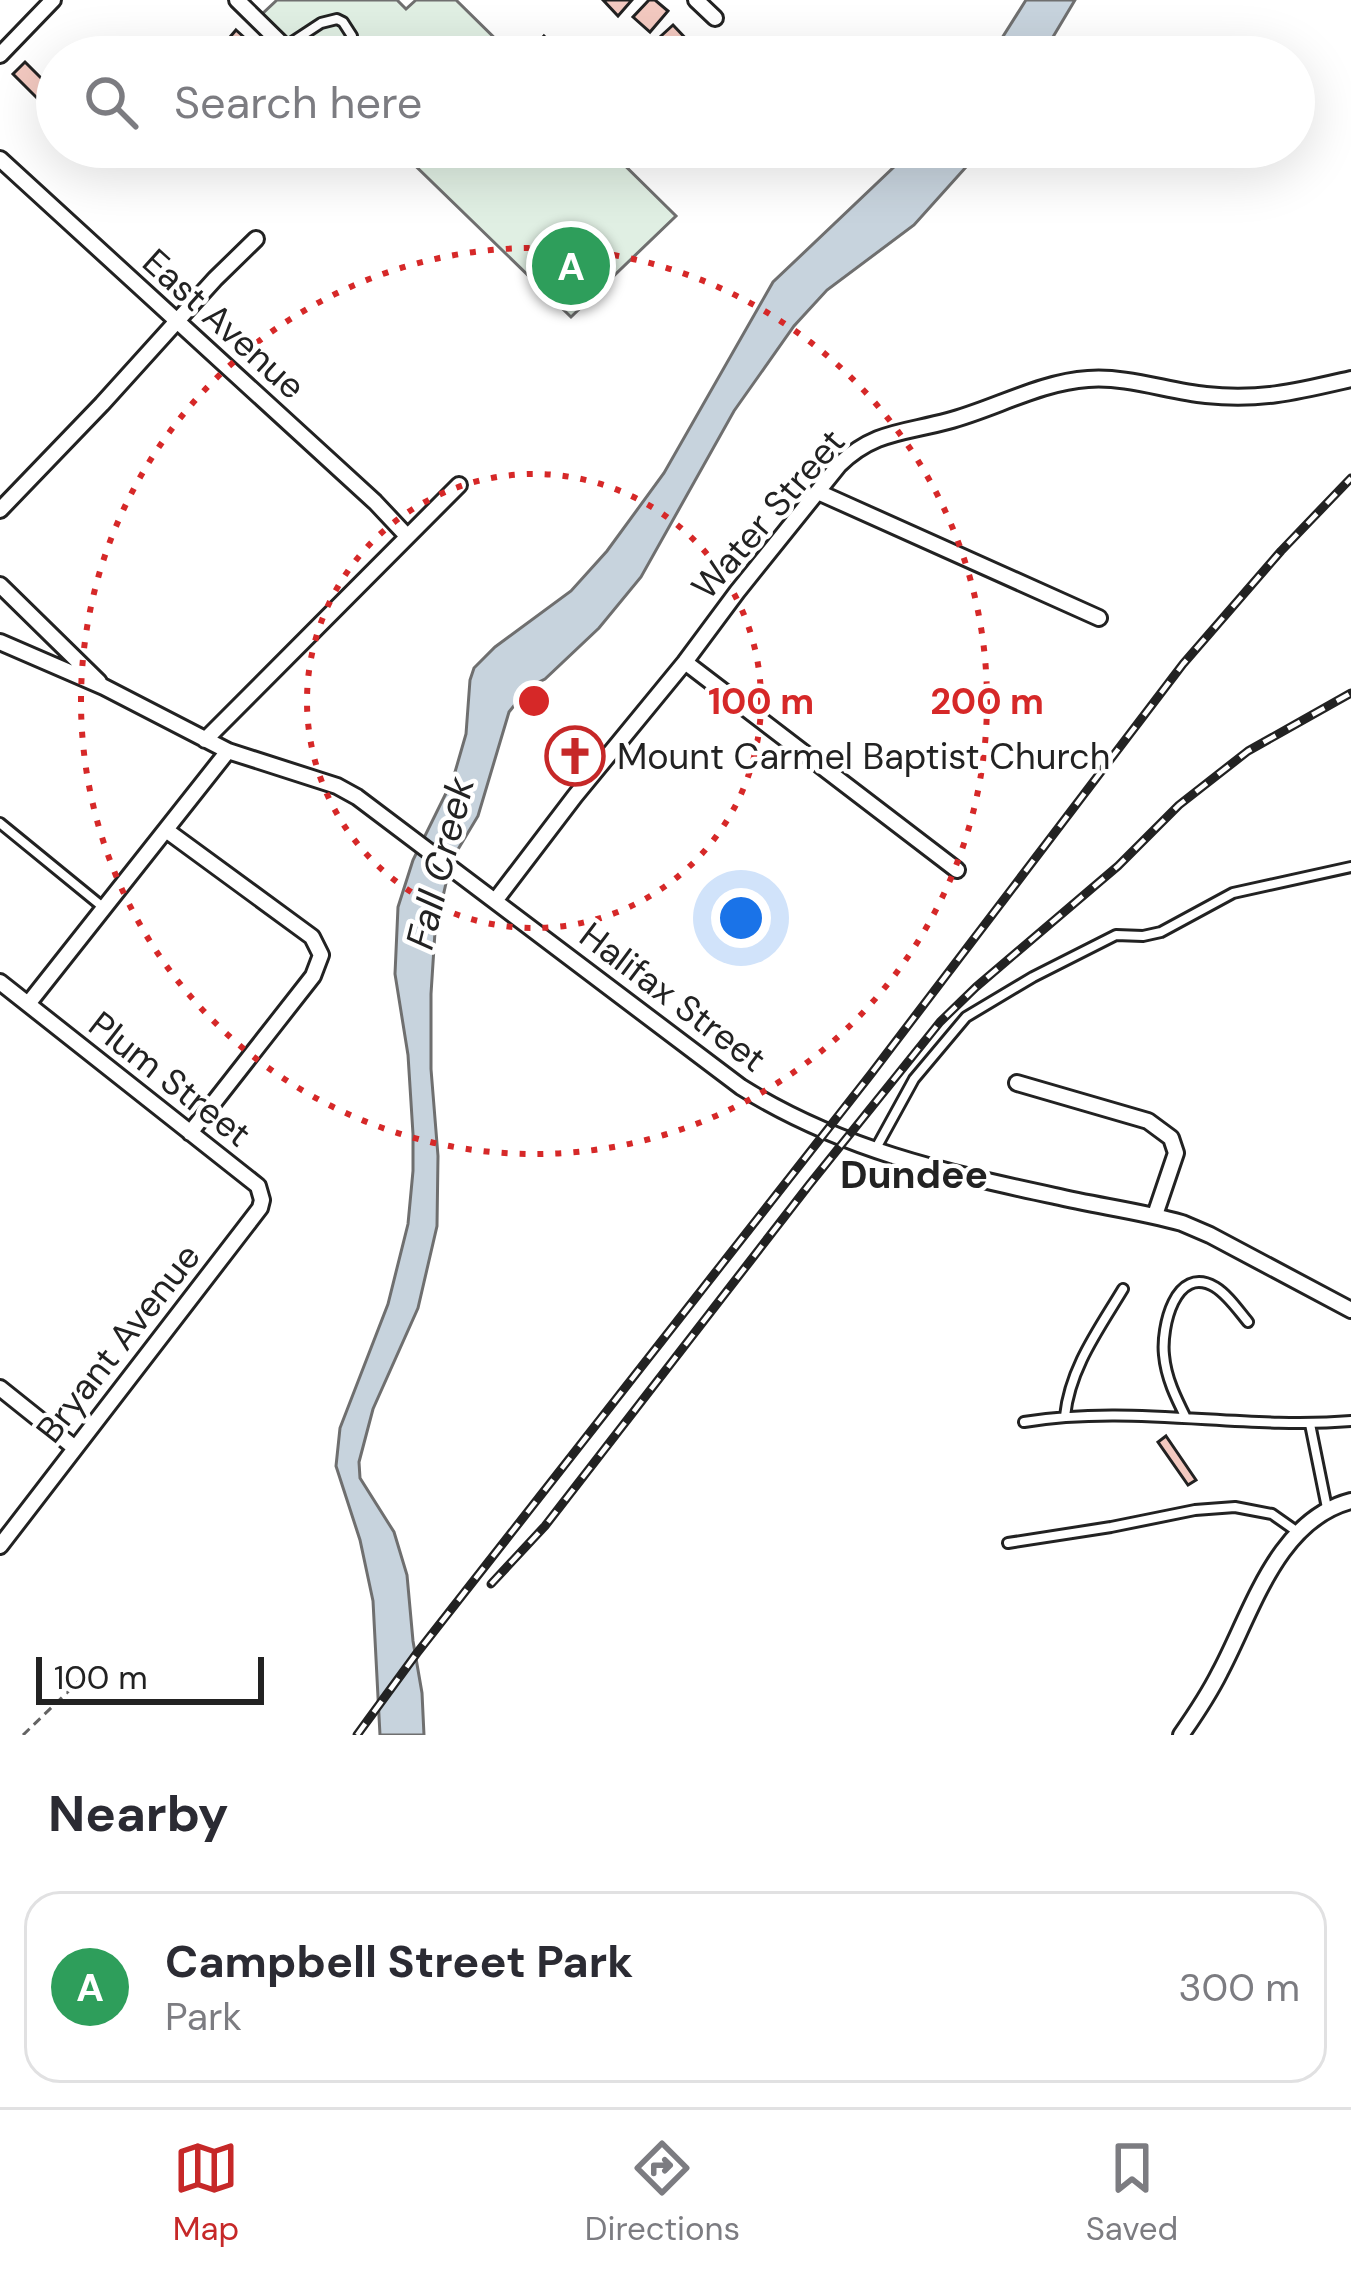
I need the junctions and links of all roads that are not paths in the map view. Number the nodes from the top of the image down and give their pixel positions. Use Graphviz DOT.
graph roads {
  1 [pos="52,0"];
  2 [pos="236,0"];
  3 [pos="696,0"];
  4 [pos="716,18"];
  5 [pos="273,36"];
  6 [pos="307,36"];
  7 [pos="352,36"];
  8 [pos="0,55"];
  9 [pos="0,159"];
  10 [pos="256,239"];
  11 [pos="177,321"];
  12 [pos="1351,379"];
  13 [pos="459,485"];
  14 [pos="818,491"];
  15 [pos="0,510"];
  16 [pos="406,535"];
  17 [pos="0,585"];
  18 [pos="1099,618"];
  19 [pos="0,642"];
  20 [pos="685,662"];
  21 [pos="104,687"];
  22 [pos="205,740"];
  23 [pos="228,751"];
  24 [pos="0,823"];
  25 [pos="166,830"];
  26 [pos="1351,867"];
  27 [pos="957,870"];
  28 [pos="495,901"];
  29 [pos="104,908"];
  30 [pos="0,982"];
  31 [pos="28,1004"];
  32 [pos="1017,1083"];
  33 [pos="190,1133"];
  34 [pos="874,1151"];
  35 [pos="1155,1215"];
  36 [pos="239,1235"];
  37 [pos="1124,1289"];
  38 [pos="1351,1310"];
  39 [pos="1248,1322"];
  40 [pos="0,1388"];
  41 [pos="1065,1416"];
  42 [pos="1186,1419"];
  43 [pos="1351,1421"];
  44 [pos="1024,1422"];
  45 [pos="1310,1424"];
  46 [pos="75,1448"];
  47 [pos="1351,1501"];
  48 [pos="1327,1510"];
  49 [pos="1299,1533"];
  50 [pos="1008,1543"];
  51 [pos="0,1546"];
  52 [pos="1180,1735"];
  1 -- 8 [label="street"];
  2 -- 5 [label="street"];
  3 -- 4 [label="street"];
  6 -- 7 [label="lane"];
  9 -- 11 [label="street, East Avenue"];
  10 -- 11 [label="street"];
  11 -- 15 [label="street"];
  11 -- 16 [label="street, East Avenue"];
  12 -- 14 [label="street, Water Street"];
  13 -- 16 [label="street"];
  14 -- 18 [label="street"];
  14 -- 20 [label="street, Water Street"];
  16 -- 22 [label="street"];
  17 -- 21 [label="street"];
  19 -- 21 [label="street, Halifax Street"];
  20 -- 27 [label="street"];
  20 -- 28 [label="street, Water Street"];
  21 -- 22 [label="street, Halifax Street"];
  22 -- 23 [label="street, Halifax Street"];
  23 -- 25 [label="street"];
  23 -- 28 [label="street, Halifax Street"];
  24 -- 29 [label="lane"];
  25 -- 29 [label="street"];
  25 -- 33 [label="street"];
  26 -- 34 [label="lane"];
  28 -- 34 [label="street, Halifax Street"];
  29 -- 31 [label="street"];
  30 -- 31 [label="street, Plum Street"];
  31 -- 33 [label="street, Plum Street"];
  32 -- 35 [label="street"];
  33 -- 36 [label="street, Plum Street"];
  34 -- 35 [label="street, Halifax Street"];
  35 -- 38 [label="street, Halifax Street"];
  36 -- 46 [label="street, Bryant Avenue"];
  37 -- 41 [label="lane"];
  39 -- 42 [label="lane"];
  40 -- 46 [label="street"];
  41 -- 42 [label="lane"];
  41 -- 44 [label="lane"];
  42 -- 45 [label="lane"];
  43 -- 45 [label="lane"];
  45 -- 48 [label="lane"];
  46 -- 51 [label="street, Bryant Avenue"];
  47 -- 48 [label="street"];
  48 -- 49 [label="street"];
  49 -- 50 [label="lane"];
  49 -- 52 [label="street"];
}
